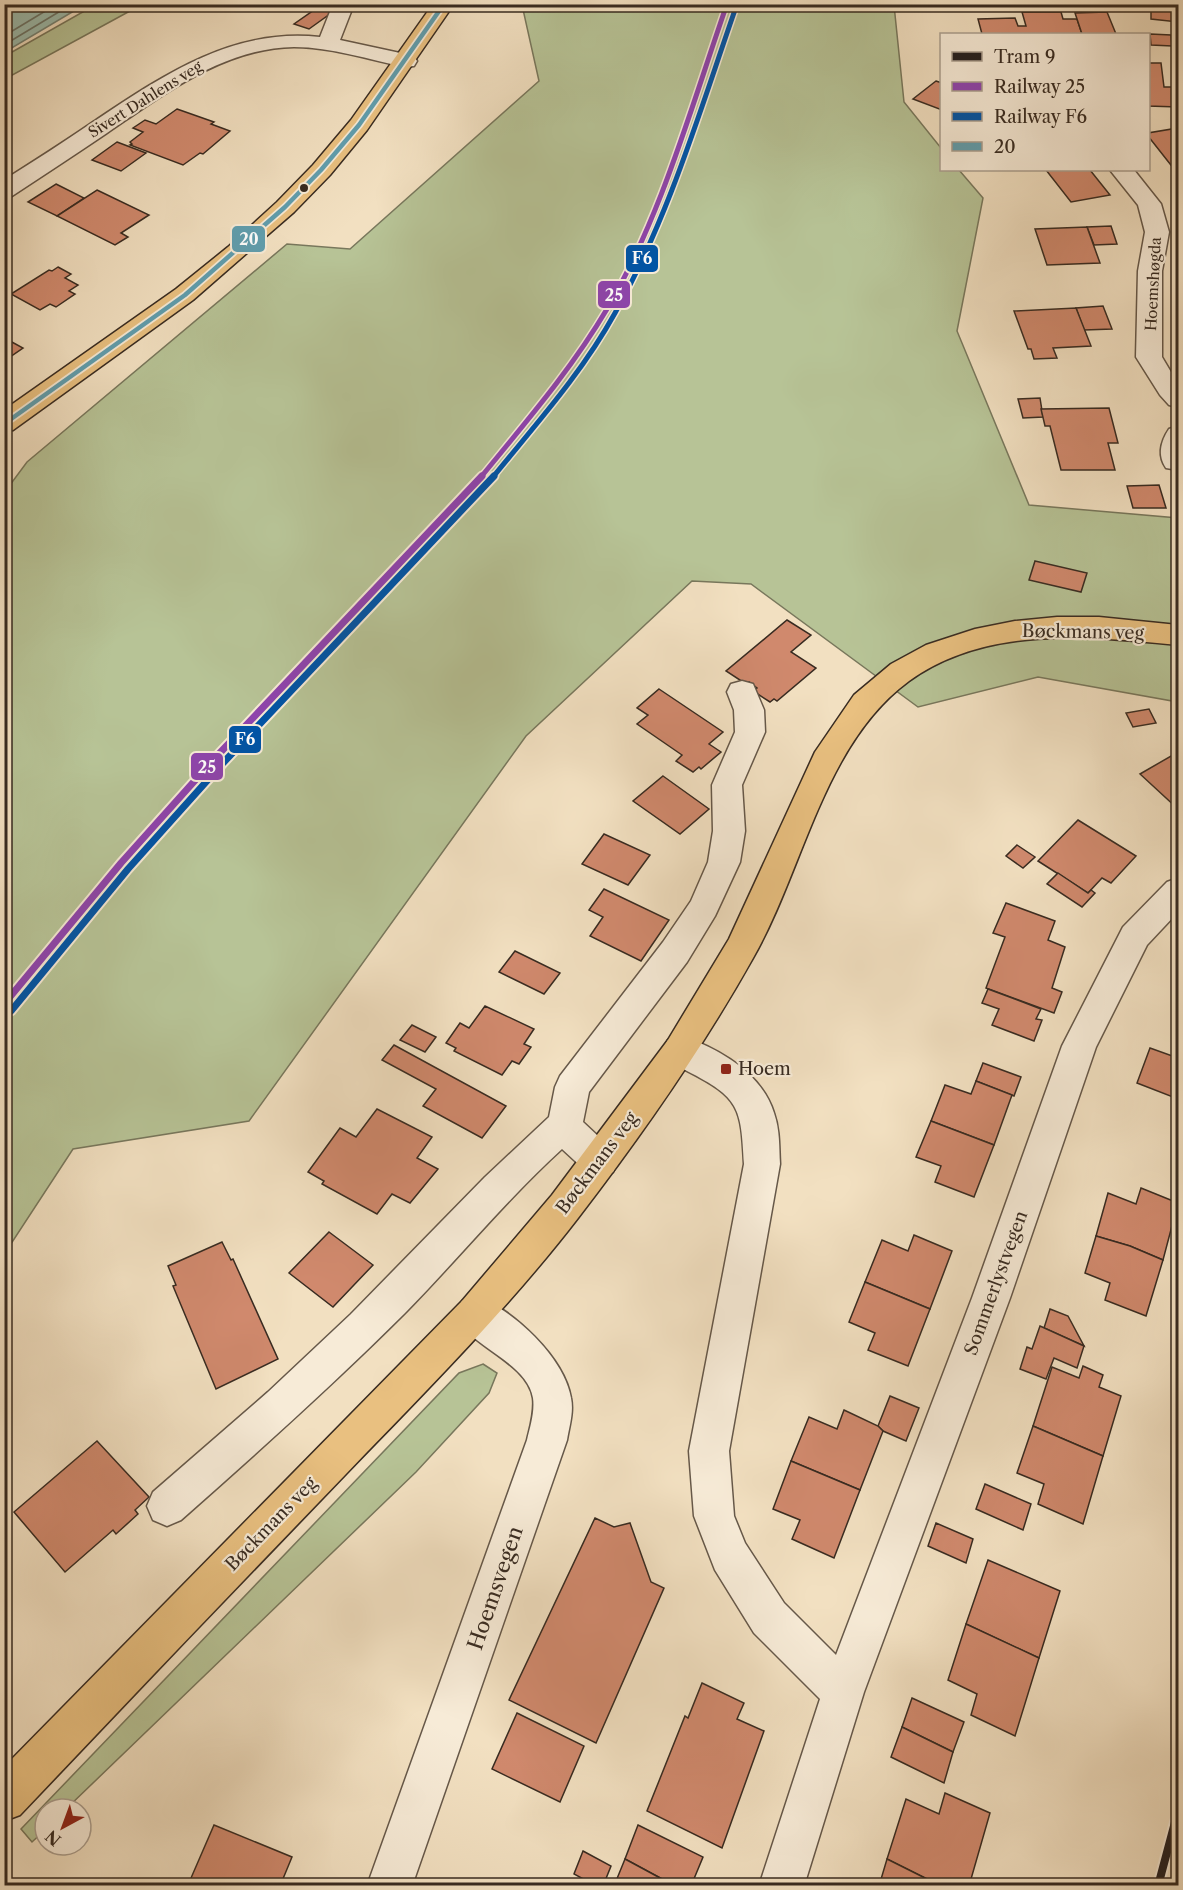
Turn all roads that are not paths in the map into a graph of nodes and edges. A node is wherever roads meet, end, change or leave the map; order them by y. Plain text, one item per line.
1 (344, 4) edge
2 (444, 4) edge
3 (327, 45) junction
4 (406, 61) junction
5 (1123, 171) edge
6 (4, 191) edge
7 (1168, 230) edge
8 (1179, 399) edge
9 (4, 424) edge
10 (1179, 435) edge
11 (1175, 462) dead end
12 (1179, 635) edge
13 (742, 692) dead end
14 (1179, 891) edge
15 (680, 1050) junction
16 (565, 1125) junction
17 (600, 1161) junction
18 (475, 1313) junction
19 (167, 1506) dead end
20 (843, 1692) junction
21 (4, 1799) edge
22 (389, 1886) edge
23 (781, 1886) edge

1 - 3 street
2 - 4 main road
3 - 4 street, Sivert Dahlens veg
3 - 6 street, Sivert Dahlens veg
4 - 9 main road
5 - 7 street, Hoemshøgda
7 - 8 street, Hoemshøgda
10 - 11 street
12 - 15 main road, Bøckmans veg
13 - 16 street
14 - 20 street, Sommerlystvegen
15 - 17 main road, Bøckmans veg
15 - 20 street
16 - 17 street
16 - 19 street
17 - 18 main road, Bøckmans veg
18 - 21 main road, Bøckmans veg
18 - 22 street, Hoemsvegen
20 - 23 street, Sommerlystvegen

